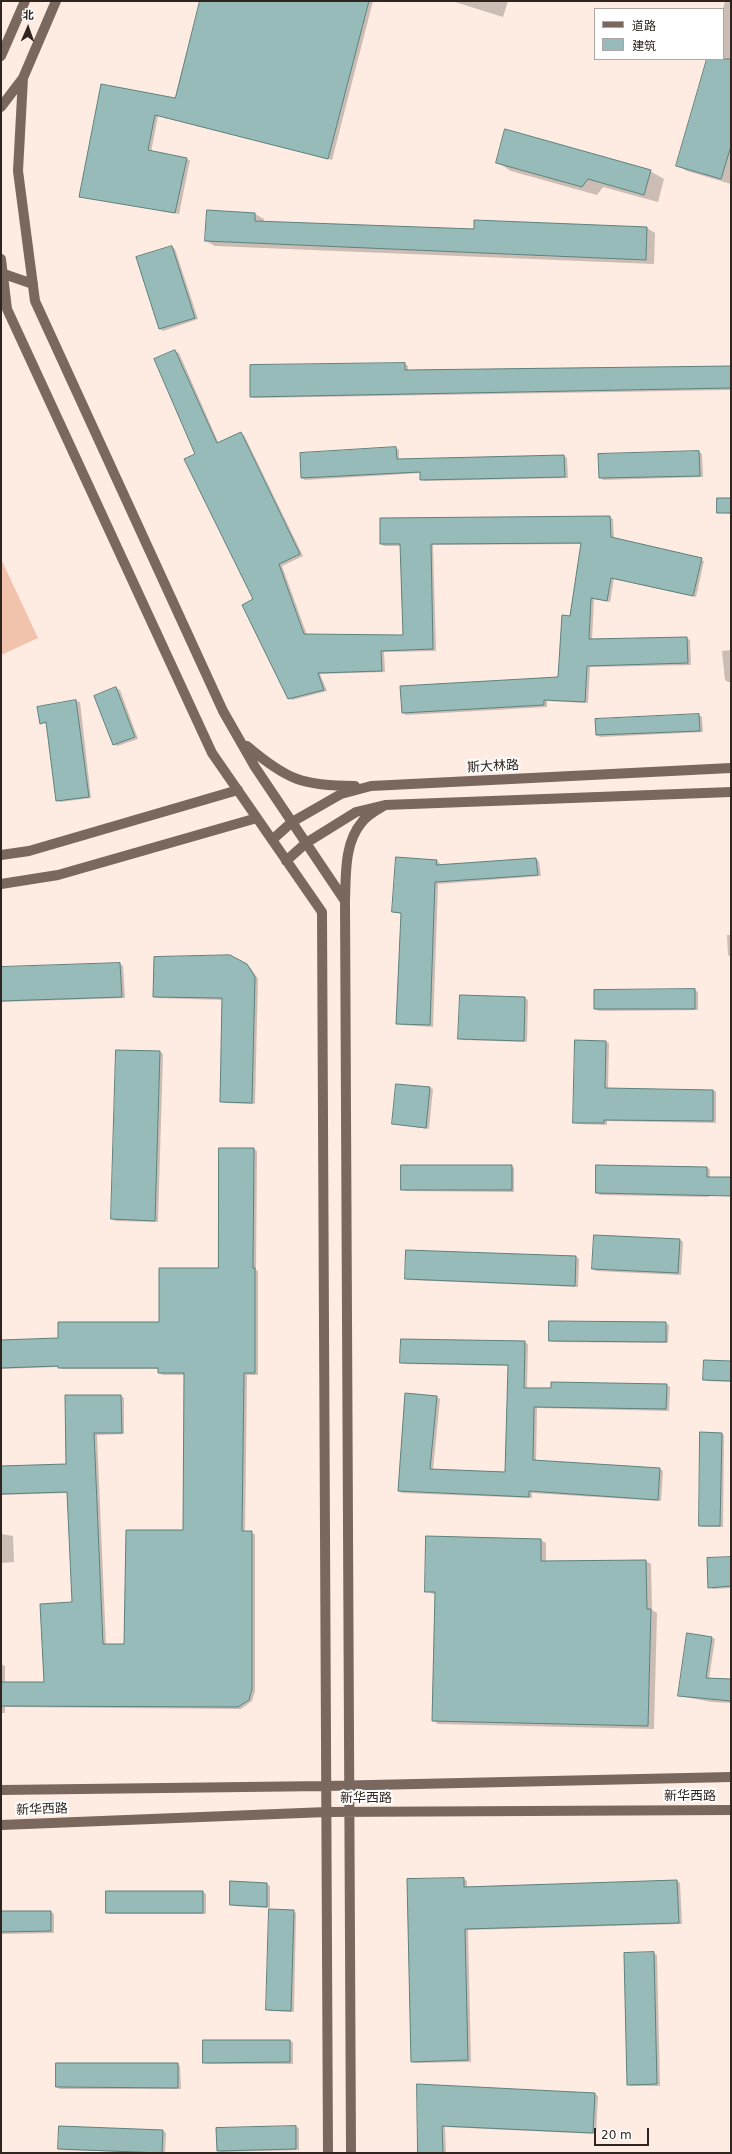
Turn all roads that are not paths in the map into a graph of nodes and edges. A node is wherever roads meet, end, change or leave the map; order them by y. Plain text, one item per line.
1 (25, 1) edge
2 (56, 1) edge
3 (1, 56) edge
4 (23, 78) junction
5 (1, 107) edge
6 (1, 259) edge
7 (2, 274) edge
8 (33, 284) junction
9 (4, 307) edge
10 (239, 740) junction
11 (731, 768) edge
12 (371, 786) junction
13 (238, 790) junction
14 (731, 792) edge
15 (384, 805) junction
16 (256, 818) junction
17 (292, 822) junction
18 (272, 840) junction
19 (306, 843) junction
20 (1, 855) edge
21 (286, 861) junction
22 (1, 884) edge
23 (345, 901) junction
24 (731, 1777) edge
25 (349, 1785) junction
26 (326, 1786) junction
27 (1, 1790) edge
28 (731, 1810) edge
29 (326, 1812) junction
30 (350, 1813) junction
31 (1, 1825) edge
32 (328, 2153) edge
33 (351, 2153) edge

1 - 3 main road
2 - 4 main road
4 - 5 main road
4 - 8 main road
6 - 7 main road
7 - 8 main road
7 - 9 main road
8 - 10 main road
9 - 13 main road
10 - 12 main road
10 - 17 main road
11 - 12 main road, 斯大林路
12 - 17 main road, 斯大林路
13 - 16 main road
13 - 20 main road
14 - 15 main road
15 - 19 main road
15 - 23 main road
16 - 18 main road
16 - 22 main road
17 - 18 main road, 斯大林路
17 - 19 main road
18 - 21 main road
19 - 21 main road
19 - 23 main road
21 - 26 main road
23 - 25 main road
24 - 25 main road, 新华西路
25 - 26 main road, 新华西路
25 - 30 main road
26 - 27 main road, 新华西路
26 - 29 main road
28 - 30 main road, 新华西路
29 - 30 main road, 新华西路
29 - 31 main road, 新华西路
29 - 32 main road
30 - 33 main road

